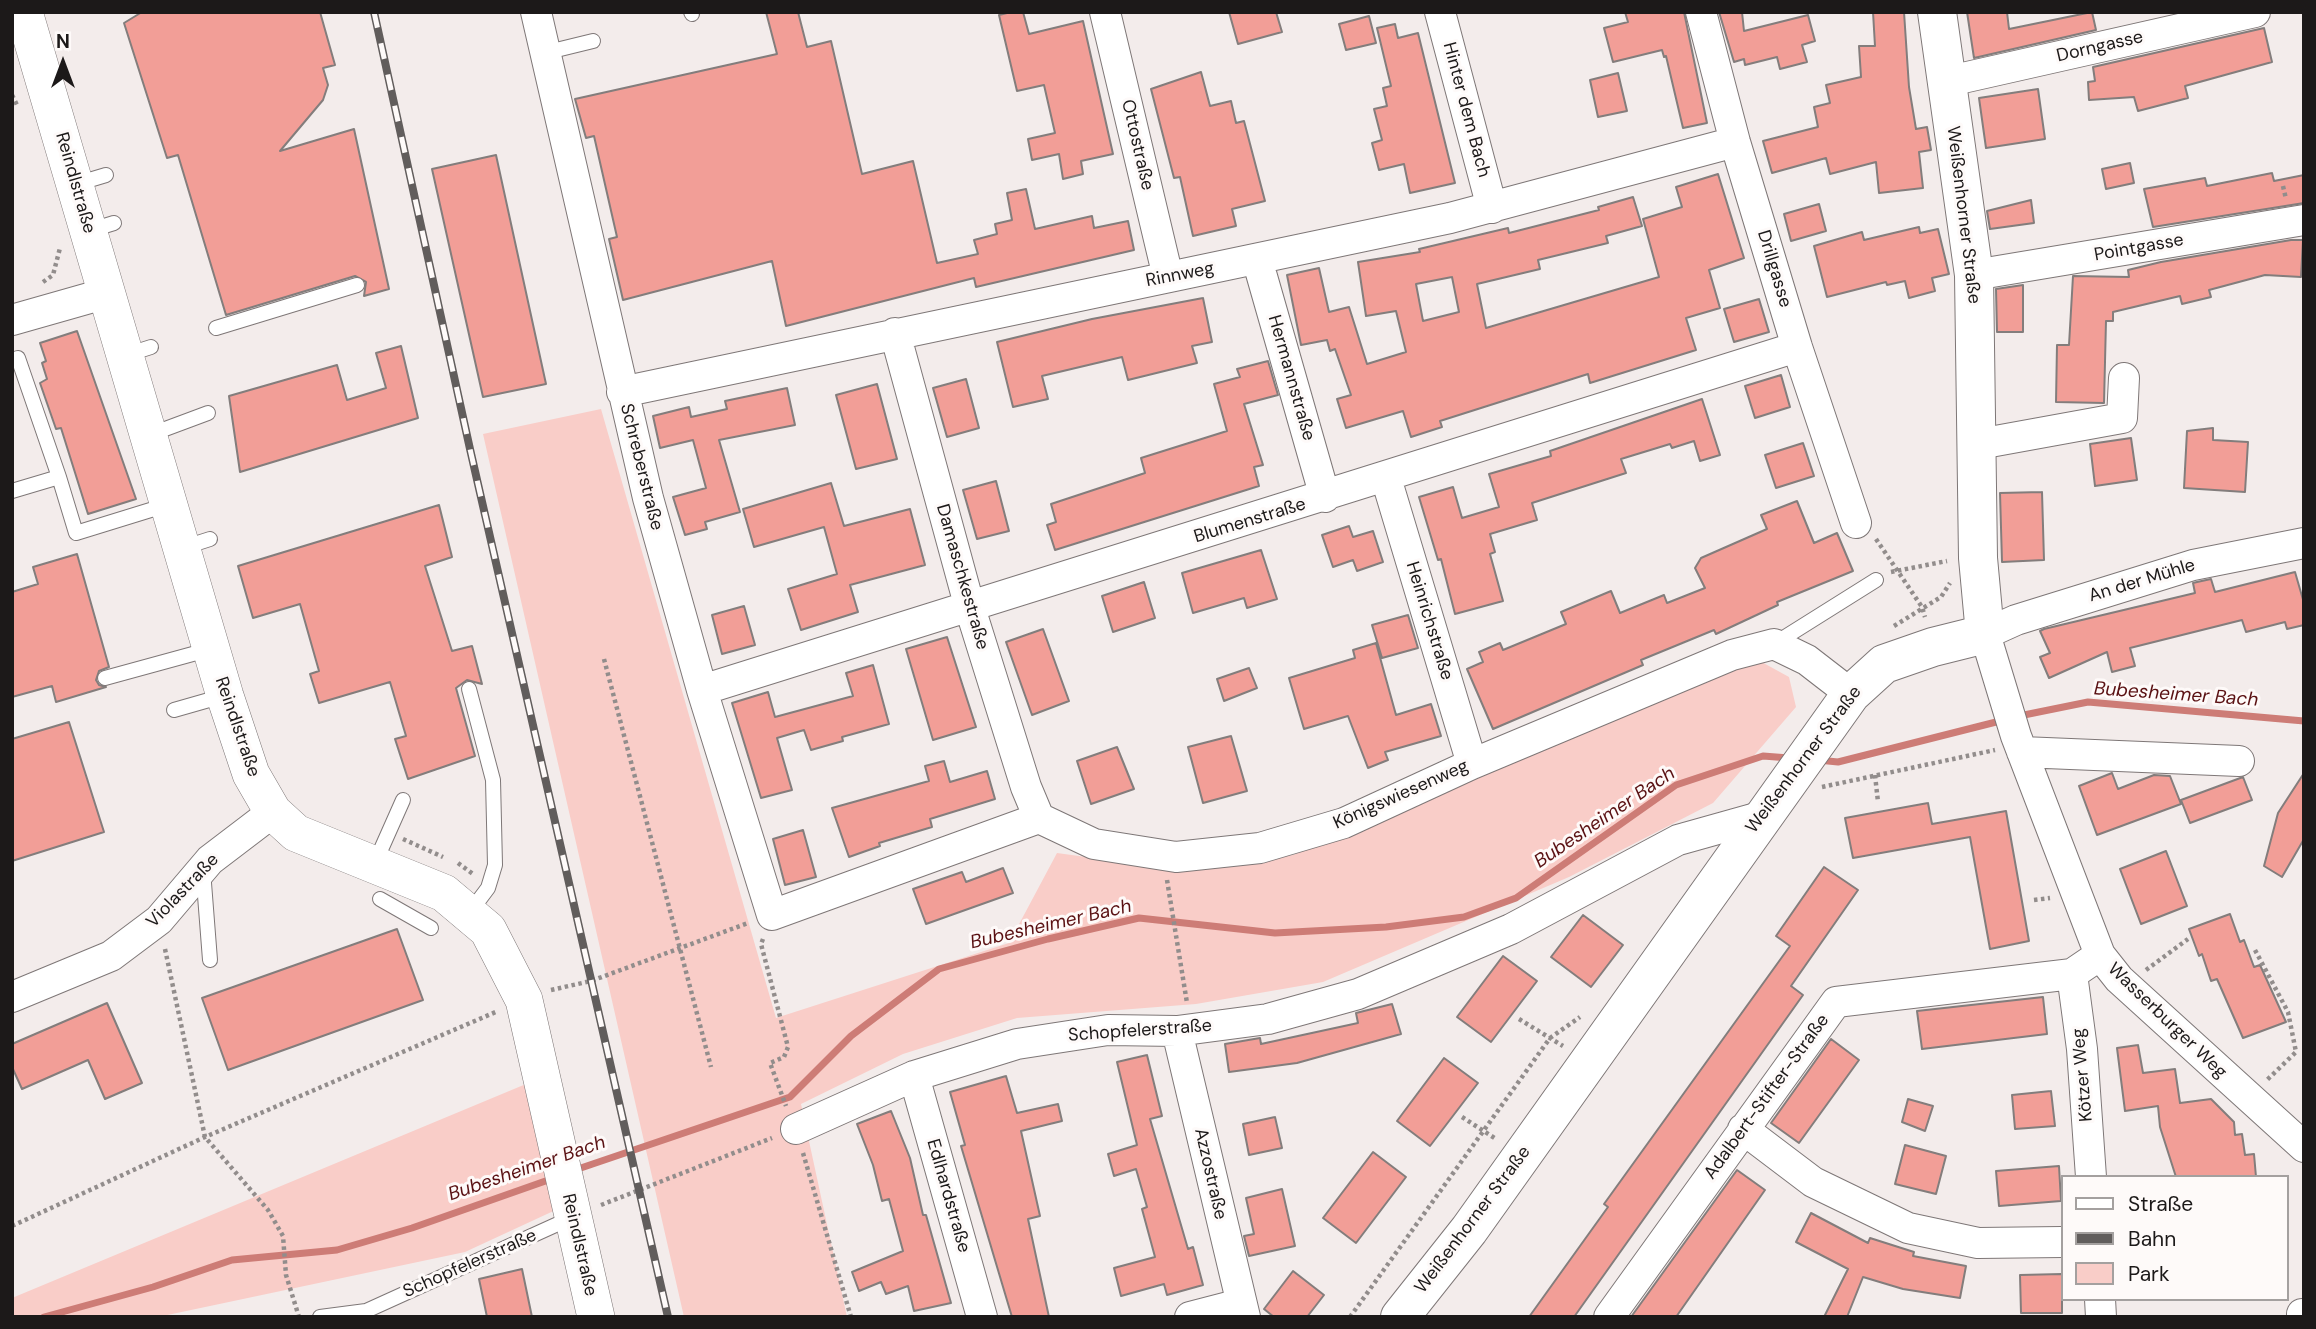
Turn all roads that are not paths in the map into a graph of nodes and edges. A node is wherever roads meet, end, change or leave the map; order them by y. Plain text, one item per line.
1 (24, 12) edge
2 (536, 12) edge
3 (1105, 12) edge
4 (1440, 12) edge
5 (1701, 12) edge
6 (1937, 12) edge
7 (2255, 12) edge
8 (593, 41) dead end
9 (548, 52) junction
10 (1945, 82) junction
11 (1735, 142) junction
12 (1492, 208) junction
13 (2304, 220) edge
14 (1257, 259) junction
15 (1974, 275) junction
16 (1168, 277) junction
17 (357, 285) dead end
18 (107, 293) junction
19 (12, 320) edge
20 (216, 328) dead end
21 (895, 333) junction
22 (1797, 347) junction
23 (12, 359) edge
24 (2124, 378) dead end
25 (622, 392) junction
26 (208, 413) dead end
27 (149, 435) junction
28 (1979, 444) junction
29 (59, 477) junction
30 (1386, 478) junction
31 (12, 491) edge
32 (1325, 497) junction
33 (171, 504) junction
34 (1856, 523) road end
35 (2304, 543) edge
36 (1876, 580) dead end
37 (970, 608) junction
38 (1985, 634) junction
39 (1774, 644) junction
40 (212, 649) junction
41 (105, 678) dead end
42 (469, 690) dead end
43 (702, 690) junction
44 (1851, 694) junction
45 (225, 696) junction
46 (174, 710) dead end
47 (2019, 744) junction
48 (2239, 761) dead end
49 (1472, 764) junction
50 (402, 800) dead end
51 (273, 812) junction
52 (1760, 817) junction
53 (1039, 818) junction
54 (203, 868) junction
55 (382, 879) junction
56 (365, 905) dead end
57 (470, 912) junction
58 (431, 928) dead end
59 (2100, 955) junction
60 (211, 960) dead end
61 (2072, 974) junction
62 (12, 997) edge
63 (1184, 1030) junction
64 (914, 1076) junction
65 (792, 1122) road end
66 (1743, 1129) junction
67 (2304, 1147) edge
68 (2091, 1175) edge
69 (571, 1207) junction
70 (2060, 1242) edge
71 (1243, 1310) edge
72 (320, 1317) edge
73 (596, 1317) edge
74 (982, 1317) edge
75 (1190, 1317) edge
76 (1400, 1317) edge
77 (1609, 1317) edge

1 - 18 street, Reindlstraße
2 - 9 street, Schreberstraße
3 - 16 street, Ottostraße
4 - 12 street, Hinter dem Bach
5 - 11 street, Drillgasse
6 - 10 main road, Weißenhorner Straße
7 - 10 street, Dorngasse
8 - 9 lane
9 - 25 street, Schreberstraße
10 - 15 main road, Weißenhorner Straße
11 - 12 street, Rinnweg
11 - 22 street, Drillgasse
12 - 14 street, Rinnweg
13 - 15 street, Pointgasse
14 - 16 street, Rinnweg
14 - 32 street, Hermannstraße
15 - 28 main road, Weißenhorner Straße
16 - 21 street, Rinnweg
17 - 20 lane
18 - 19 street
18 - 27 street, Reindlstraße
21 - 25 street, Rinnweg
21 - 37 street, Damaschkestraße
22 - 30 street, Blumenstraße
22 - 34 street, Drillgasse
23 - 29 lane
24 - 28 street
25 - 43 street, Schreberstraße
26 - 27 lane
27 - 33 street, Reindlstraße
28 - 38 main road, Weißenhorner Straße
29 - 31 lane
29 - 33 lane
30 - 32 street, Blumenstraße
30 - 49 street, Heinrichstraße
32 - 37 street, Blumenstraße
33 - 40 street, Reindlstraße
35 - 38 street, An der Mühle
36 - 39 lane
37 - 43 street, Blumenstraße
37 - 53 street, Damaschkestraße
38 - 44 main road, Weißenhorner Straße
38 - 47 street, Wasserburger Weg
39 - 44 street
39 - 49 street, Königswiesenweg
40 - 41 lane
40 - 45 street, Reindlstraße
42 - 57 lane
43 - 53 street, Schreberstraße
44 - 52 main road, Weißenhorner Straße
45 - 46 lane
45 - 51 street, Reindlstraße
47 - 48 street
47 - 59 street, Wasserburger Weg
49 - 53 street, Königswiesenweg
50 - 55 lane
51 - 54 street, Violastraße
51 - 55 street, Reindlstraße
52 - 63 street, Schopfelerstraße
52 - 76 main road, Weißenhorner Straße
54 - 60 lane
54 - 62 street, Violastraße
55 - 56 lane
55 - 57 street, Reindlstraße
55 - 58 lane
57 - 69 street, Reindlstraße
59 - 61 street
59 - 67 street, Wasserburger Weg
61 - 66 street, Adalbert-Stifter-Straße
61 - 68 street, Kötzer Weg
63 - 64 street, Schopfelerstraße
63 - 71 street, Azzostraße
64 - 65 street, Schopfelerstraße
64 - 74 street, Edlhardstraße
66 - 70 street
66 - 77 street, Adalbert-Stifter-Straße
69 - 72 lane, Schopfelerstraße
69 - 73 street, Reindlstraße
71 - 75 street

